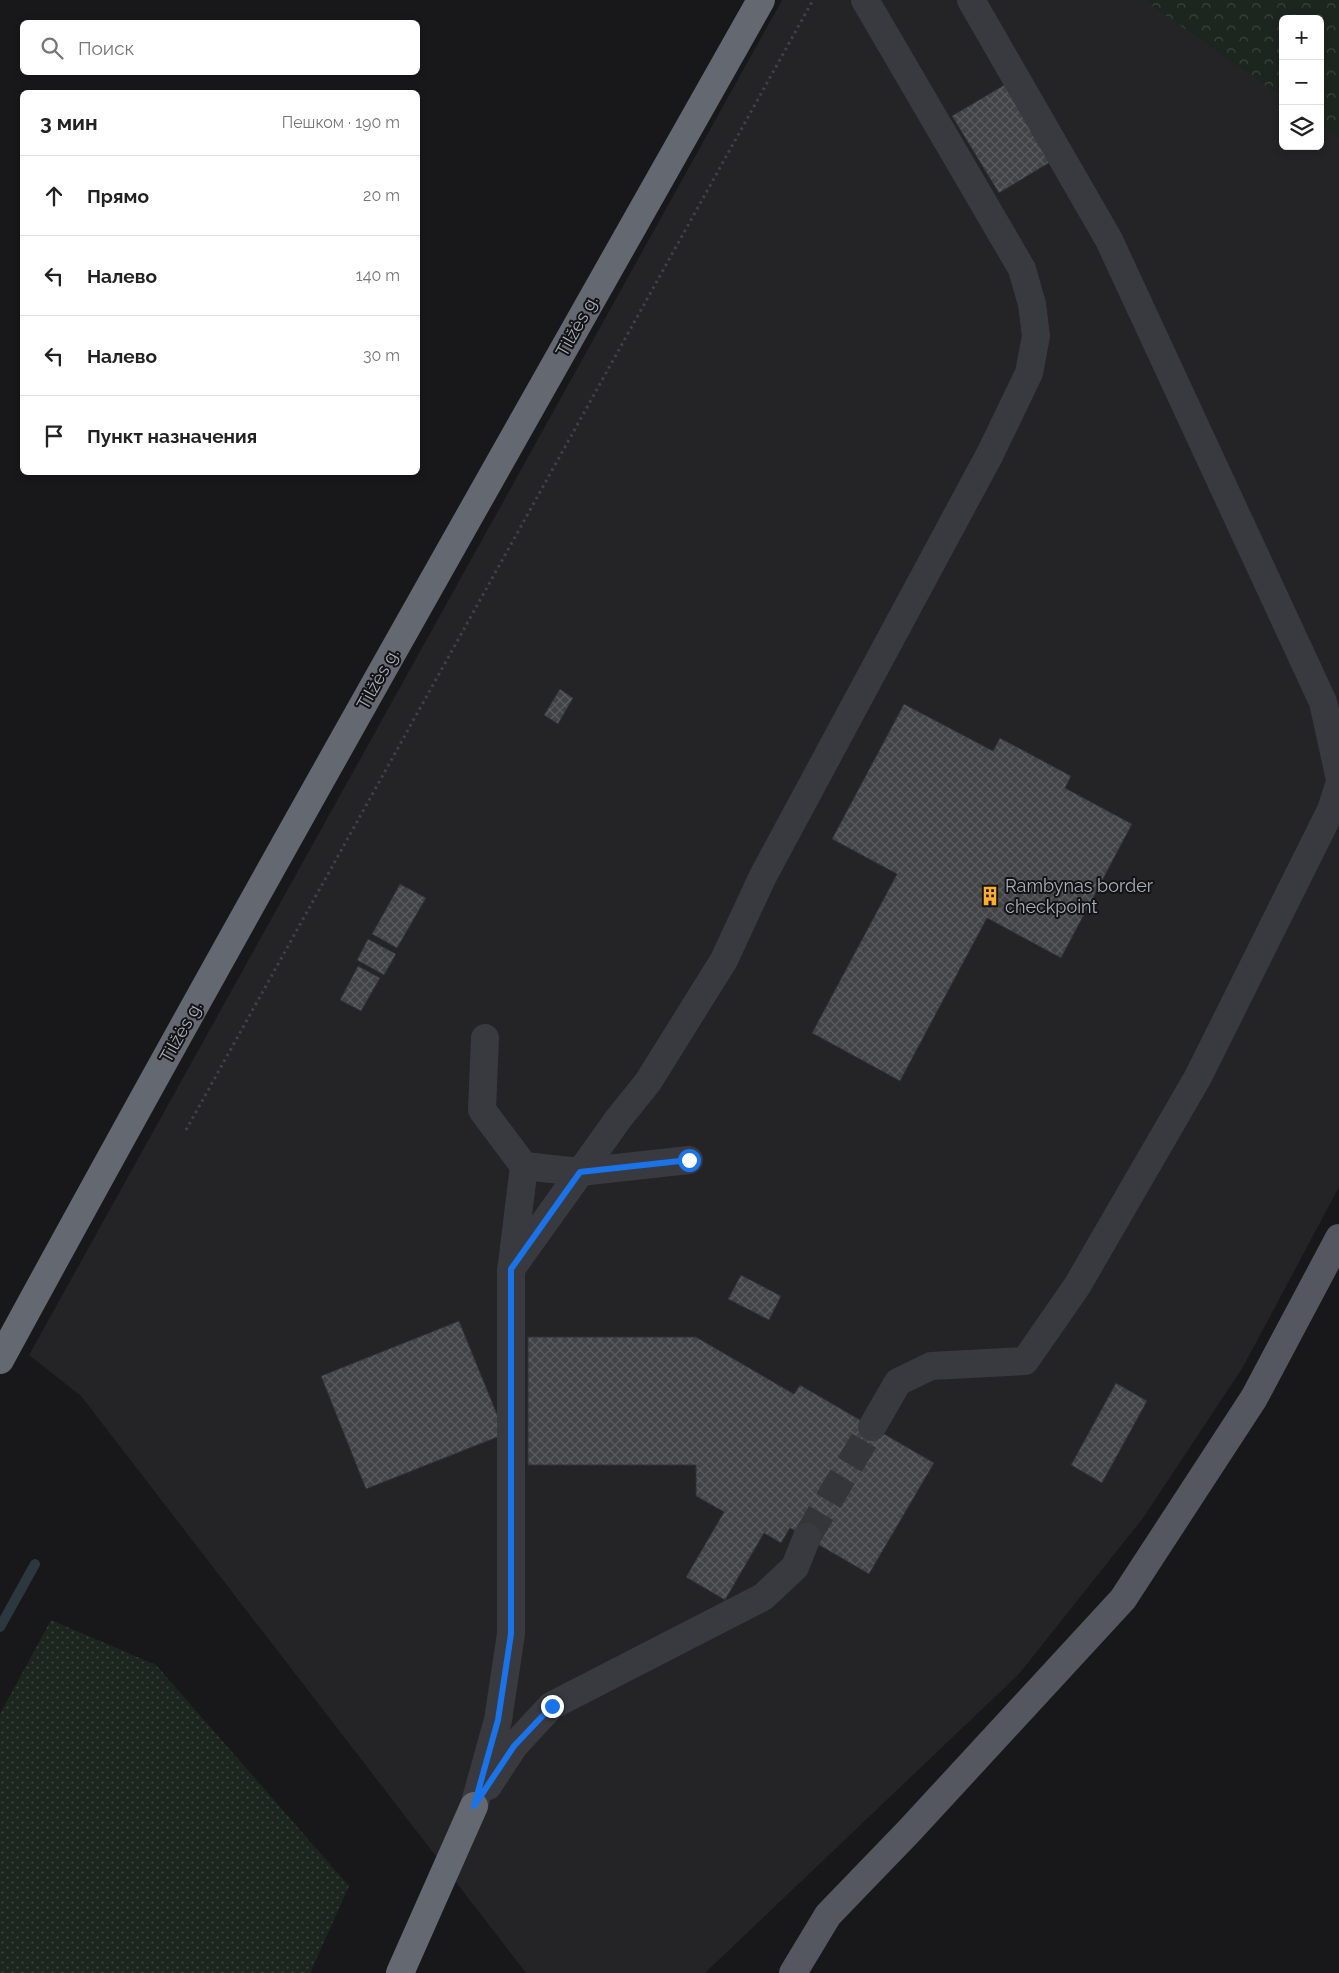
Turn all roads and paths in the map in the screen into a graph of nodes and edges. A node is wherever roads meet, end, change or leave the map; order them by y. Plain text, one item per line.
1 (761, 0) edge
2 (813, 0) edge
3 (865, 0) edge
4 (971, 0) edge
5 (1339, 775) edge
6 (1339, 785) edge
7 (485, 1038) dead end
8 (186, 1130) dead end
9 (689, 1160) dead end
10 (524, 1166) junction
11 (580, 1172) junction
12 (1339, 1238) edge
13 (511, 1269) junction
14 (0, 1360) edge
15 (872, 1427) tunnel mouth
16 (807, 1537) tunnel mouth
17 (474, 1806) junction
18 (400, 1973) edge
19 (793, 1973) edge

1 - 14 highway, Tilžės g.
2 - 8 path
3 - 11 street
4 - 5 street
6 - 15 street
7 - 10 street
9 - 11 street
10 - 11 street
10 - 13 street
11 - 13 street
12 - 19 main road
13 - 17 street
16 - 17 street
17 - 18 highway

